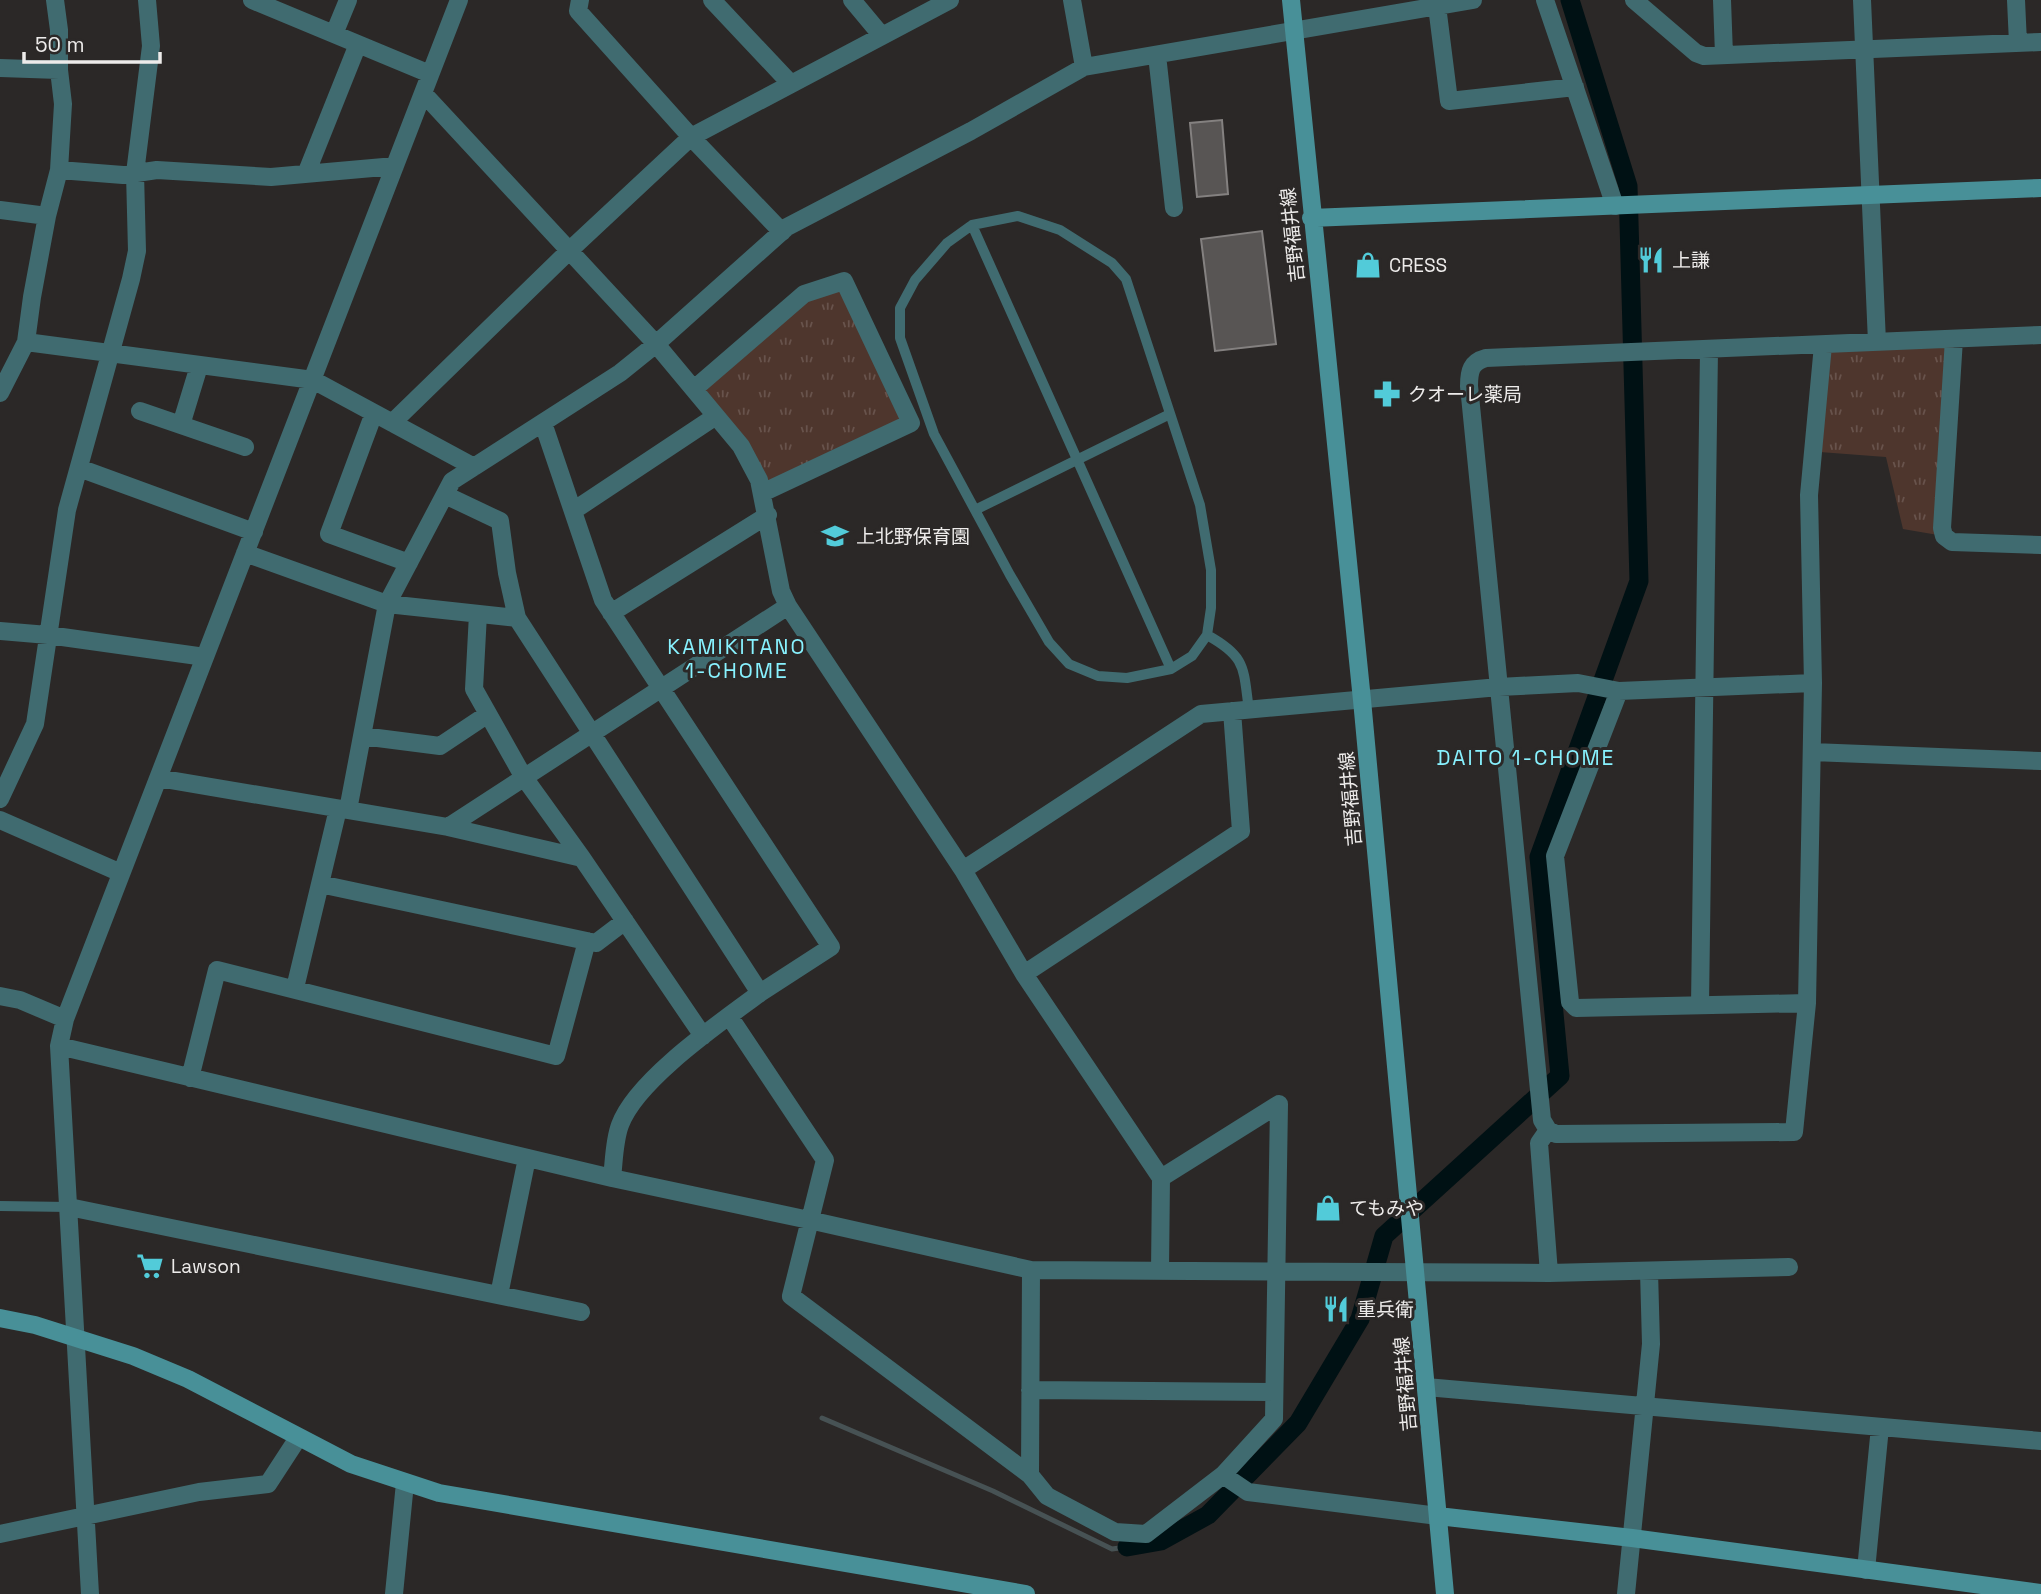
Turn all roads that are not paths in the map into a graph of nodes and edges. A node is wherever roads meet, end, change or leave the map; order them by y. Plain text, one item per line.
1 (55, 0) edge
2 (147, 0) edge
3 (252, 0) edge
4 (348, 0) edge
5 (459, 0) edge
6 (712, 0) edge
7 (852, 0) edge
8 (950, 0) edge
9 (1072, 0) edge
10 (1291, 0) edge
11 (1473, 0) edge
12 (1545, 0) edge
13 (1634, 0) edge
14 (1722, 0) edge
15 (1862, 0) edge
16 (2016, 0) edge
17 (575, 4) edge
18 (1437, 6) junction
19 (1294, 31) junction
20 (334, 34) junction
21 (882, 36) junction
22 (2041, 42) edge
23 (2018, 43) junction
24 (358, 44) junction
25 (1864, 49) junction
26 (1157, 55) junction
27 (1724, 55) junction
28 (1084, 67) junction
29 (0, 68) edge
30 (59, 70) junction
31 (430, 74) junction
32 (791, 84) junction
33 (1575, 87) junction
34 (423, 93) junction
35 (691, 137) junction
36 (395, 166) junction
37 (59, 170) junction
38 (135, 173) junction
39 (306, 174) junction
40 (2041, 188) edge
41 (1872, 196) junction
42 (1617, 206) junction
43 (1174, 208) dead end
44 (0, 210) edge
45 (47, 216) junction
46 (1311, 218) junction
47 (972, 225) junction
48 (782, 232) junction
49 (570, 250) junction
50 (2041, 335) edge
51 (1954, 339) junction
52 (26, 342) junction
53 (1877, 342) junction
54 (656, 344) junction
55 (1823, 345) junction
56 (1709, 350) junction
57 (110, 354) junction
58 (199, 366) junction
59 (6, 370) edge
60 (313, 380) junction
61 (694, 389) junction
62 (0, 393) edge
63 (140, 411) dead end
64 (374, 413) junction
65 (1170, 414) junction
66 (716, 416) junction
67 (392, 423) junction
68 (543, 423) junction
69 (181, 425) junction
70 (245, 447) dead end
71 (1077, 460) junction
72 (474, 467) junction
73 (79, 468) junction
74 (762, 493) junction
75 (445, 495) junction
76 (975, 510) junction
77 (573, 511) junction
78 (768, 515) junction
79 (254, 532) junction
80 (2041, 545) edge
81 (246, 553) junction
82 (409, 564) junction
83 (387, 604) junction
84 (788, 606) junction
85 (611, 613) junction
86 (478, 614) junction
87 (517, 618) junction
88 (0, 631) edge
89 (48, 635) junction
90 (1207, 635) junction
91 (205, 657) junction
92 (1171, 669) junction
93 (1813, 683) junction
94 (1499, 687) junction
95 (1704, 687) junction
96 (661, 688) junction
97 (1619, 691) junction
98 (1362, 700) junction
99 (1241, 711) junction
100 (488, 714) junction
101 (592, 732) junction
102 (362, 736) junction
103 (1812, 752) junction
104 (2041, 761) edge
105 (523, 776) junction
106 (158, 778) junction
107 (0, 799) edge
108 (343, 810) junction
109 (0, 820) edge
110 (448, 827) junction
111 (582, 858) junction
112 (963, 870) junction
113 (121, 873) junction
114 (320, 884) junction
115 (625, 921) junction
116 (587, 941) junction
117 (1024, 974) junction
118 (295, 988) junction
119 (760, 993) junction
120 (0, 996) edge
121 (1807, 1003) junction
122 (1700, 1005) junction
123 (729, 1016) junction
124 (65, 1019) junction
125 (703, 1036) junction
126 (59, 1046) junction
127 (190, 1078) junction
128 (1548, 1130) junction
129 (527, 1158) junction
130 (612, 1178) junction
131 (1161, 1178) junction
132 (0, 1206) edge
133 (69, 1207) junction
134 (809, 1220) junction
135 (1788, 1267) dead end
136 (1031, 1270) junction
137 (1160, 1271) junction
138 (1649, 1271) junction
139 (1276, 1272) junction
140 (1415, 1272) junction
141 (1549, 1273) junction
142 (499, 1295) junction
143 (581, 1312) dead end
144 (0, 1318) edge
145 (77, 1337) junction
146 (1426, 1387) junction
147 (1030, 1390) junction
148 (1274, 1392) junction
149 (1645, 1407) junction
150 (1880, 1427) junction
151 (298, 1438) junction
152 (2041, 1441) edge
153 (1030, 1475) junction
154 (1223, 1475) junction
155 (405, 1483) junction
156 (85, 1516) junction
157 (1438, 1516) junction
158 (0, 1534) edge
159 (1632, 1538) junction
160 (1866, 1570) junction
161 (1960, 1588) edge
162 (979, 1591) edge
163 (2041, 1593) edge
164 (90, 1594) edge
165 (394, 1594) edge
166 (1026, 1594) edge
167 (1446, 1594) edge
168 (1626, 1594) edge

1 - 30 street
2 - 38 street
3 - 20 street
4 - 20 street
5 - 31 street
6 - 32 street
7 - 21 street
8 - 21 street
9 - 28 street
10 - 19 street, 吉野福井線
11 - 18 street
12 - 33 street
13 - 27 street
14 - 27 street
15 - 25 street
16 - 23 street
17 - 35 street
18 - 19 street
18 - 33 street
19 - 26 street
19 - 46 street, 吉野福井線
20 - 24 street
21 - 32 street
22 - 23 street
23 - 25 street
24 - 31 street
24 - 39 street
25 - 27 street
25 - 41 street
26 - 28 street
26 - 43 street
28 - 48 street
29 - 30 street
30 - 37 street
31 - 34 street
32 - 35 street
33 - 42 street
34 - 36 street
34 - 49 street
35 - 48 street
35 - 49 street
36 - 39 street
36 - 60 street
37 - 38 street
37 - 45 street
38 - 39 street
38 - 57 street
40 - 41 street
41 - 42 street
41 - 53 street
42 - 46 street
44 - 45 street
45 - 52 street
46 - 98 street, 吉野福井線
47 - 65 lane
47 - 71 lane
47 - 76 lane
48 - 54 street
49 - 54 street
49 - 67 street
50 - 51 street
51 - 53 street
51 - 80 street
52 - 57 street
52 - 59 street
53 - 55 street
54 - 61 street
54 - 68 street
55 - 56 street
55 - 93 street
56 - 94 street
56 - 95 street
57 - 58 street
57 - 73 street
58 - 60 street
58 - 69 street
59 - 62 street
60 - 64 street
60 - 79 street
61 - 66 street
61 - 74 street
63 - 69 street
64 - 67 street
64 - 82 street
65 - 71 lane
65 - 90 lane
66 - 74 street
66 - 77 street
67 - 72 street
68 - 72 street
68 - 77 street
69 - 70 street
71 - 76 lane
71 - 92 lane
72 - 75 street
73 - 79 street
73 - 89 street
74 - 78 street
75 - 82 street
75 - 87 street
76 - 92 lane
77 - 85 street
78 - 84 street
78 - 85 street
79 - 81 street
81 - 83 street
81 - 91 street
82 - 83 street
83 - 86 street
83 - 102 street
84 - 96 street
84 - 112 street
85 - 96 street
86 - 87 street
86 - 100 street
87 - 101 street
88 - 89 street
89 - 91 street
89 - 107 street
90 - 92 lane
90 - 99 lane
91 - 106 street
93 - 95 street
93 - 103 street
94 - 97 street
94 - 98 street
94 - 128 street
95 - 97 street
95 - 122 street
96 - 101 street
96 - 119 street
97 - 122 street
98 - 99 street
98 - 140 street, 吉野福井線
99 - 112 street
99 - 117 street
100 - 102 street
100 - 105 street
101 - 105 street
101 - 119 street
102 - 108 street
103 - 104 street
103 - 121 street
105 - 110 street
105 - 111 street
106 - 108 street
106 - 113 street
108 - 110 street
108 - 114 street
109 - 113 street
110 - 111 street
111 - 115 street
112 - 117 street
113 - 124 street
114 - 116 street
114 - 118 street
115 - 116 street
115 - 125 street
116 - 118 street
117 - 131 street
118 - 127 street
119 - 123 street
120 - 124 street
121 - 122 street
121 - 128 street
123 - 125 street
123 - 134 street
124 - 126 street
125 - 130 street
126 - 127 street
126 - 133 street
127 - 129 street
128 - 141 street
129 - 130 street
129 - 142 street
130 - 134 street
131 - 137 street
131 - 139 street
132 - 133 lane
133 - 142 street
133 - 145 street
134 - 136 street
134 - 153 street
135 - 138 street
136 - 137 street
136 - 147 street
137 - 139 street
138 - 141 street
138 - 149 street
139 - 140 street
139 - 148 street
140 - 141 street
140 - 146 street, 吉野福井線
142 - 143 street
144 - 145 street
145 - 151 street
145 - 156 street
146 - 149 street
146 - 157 street, 吉野福井線
147 - 148 street
147 - 153 street
148 - 154 street
149 - 150 street
149 - 159 street
150 - 152 street
150 - 160 street
151 - 155 street
151 - 156 street
153 - 154 street
154 - 157 street
155 - 162 street
155 - 165 street
156 - 158 street
156 - 164 street
157 - 159 street
157 - 167 street, 吉野福井線
159 - 160 street
159 - 168 street
160 - 161 street
161 - 163 street
162 - 166 street

